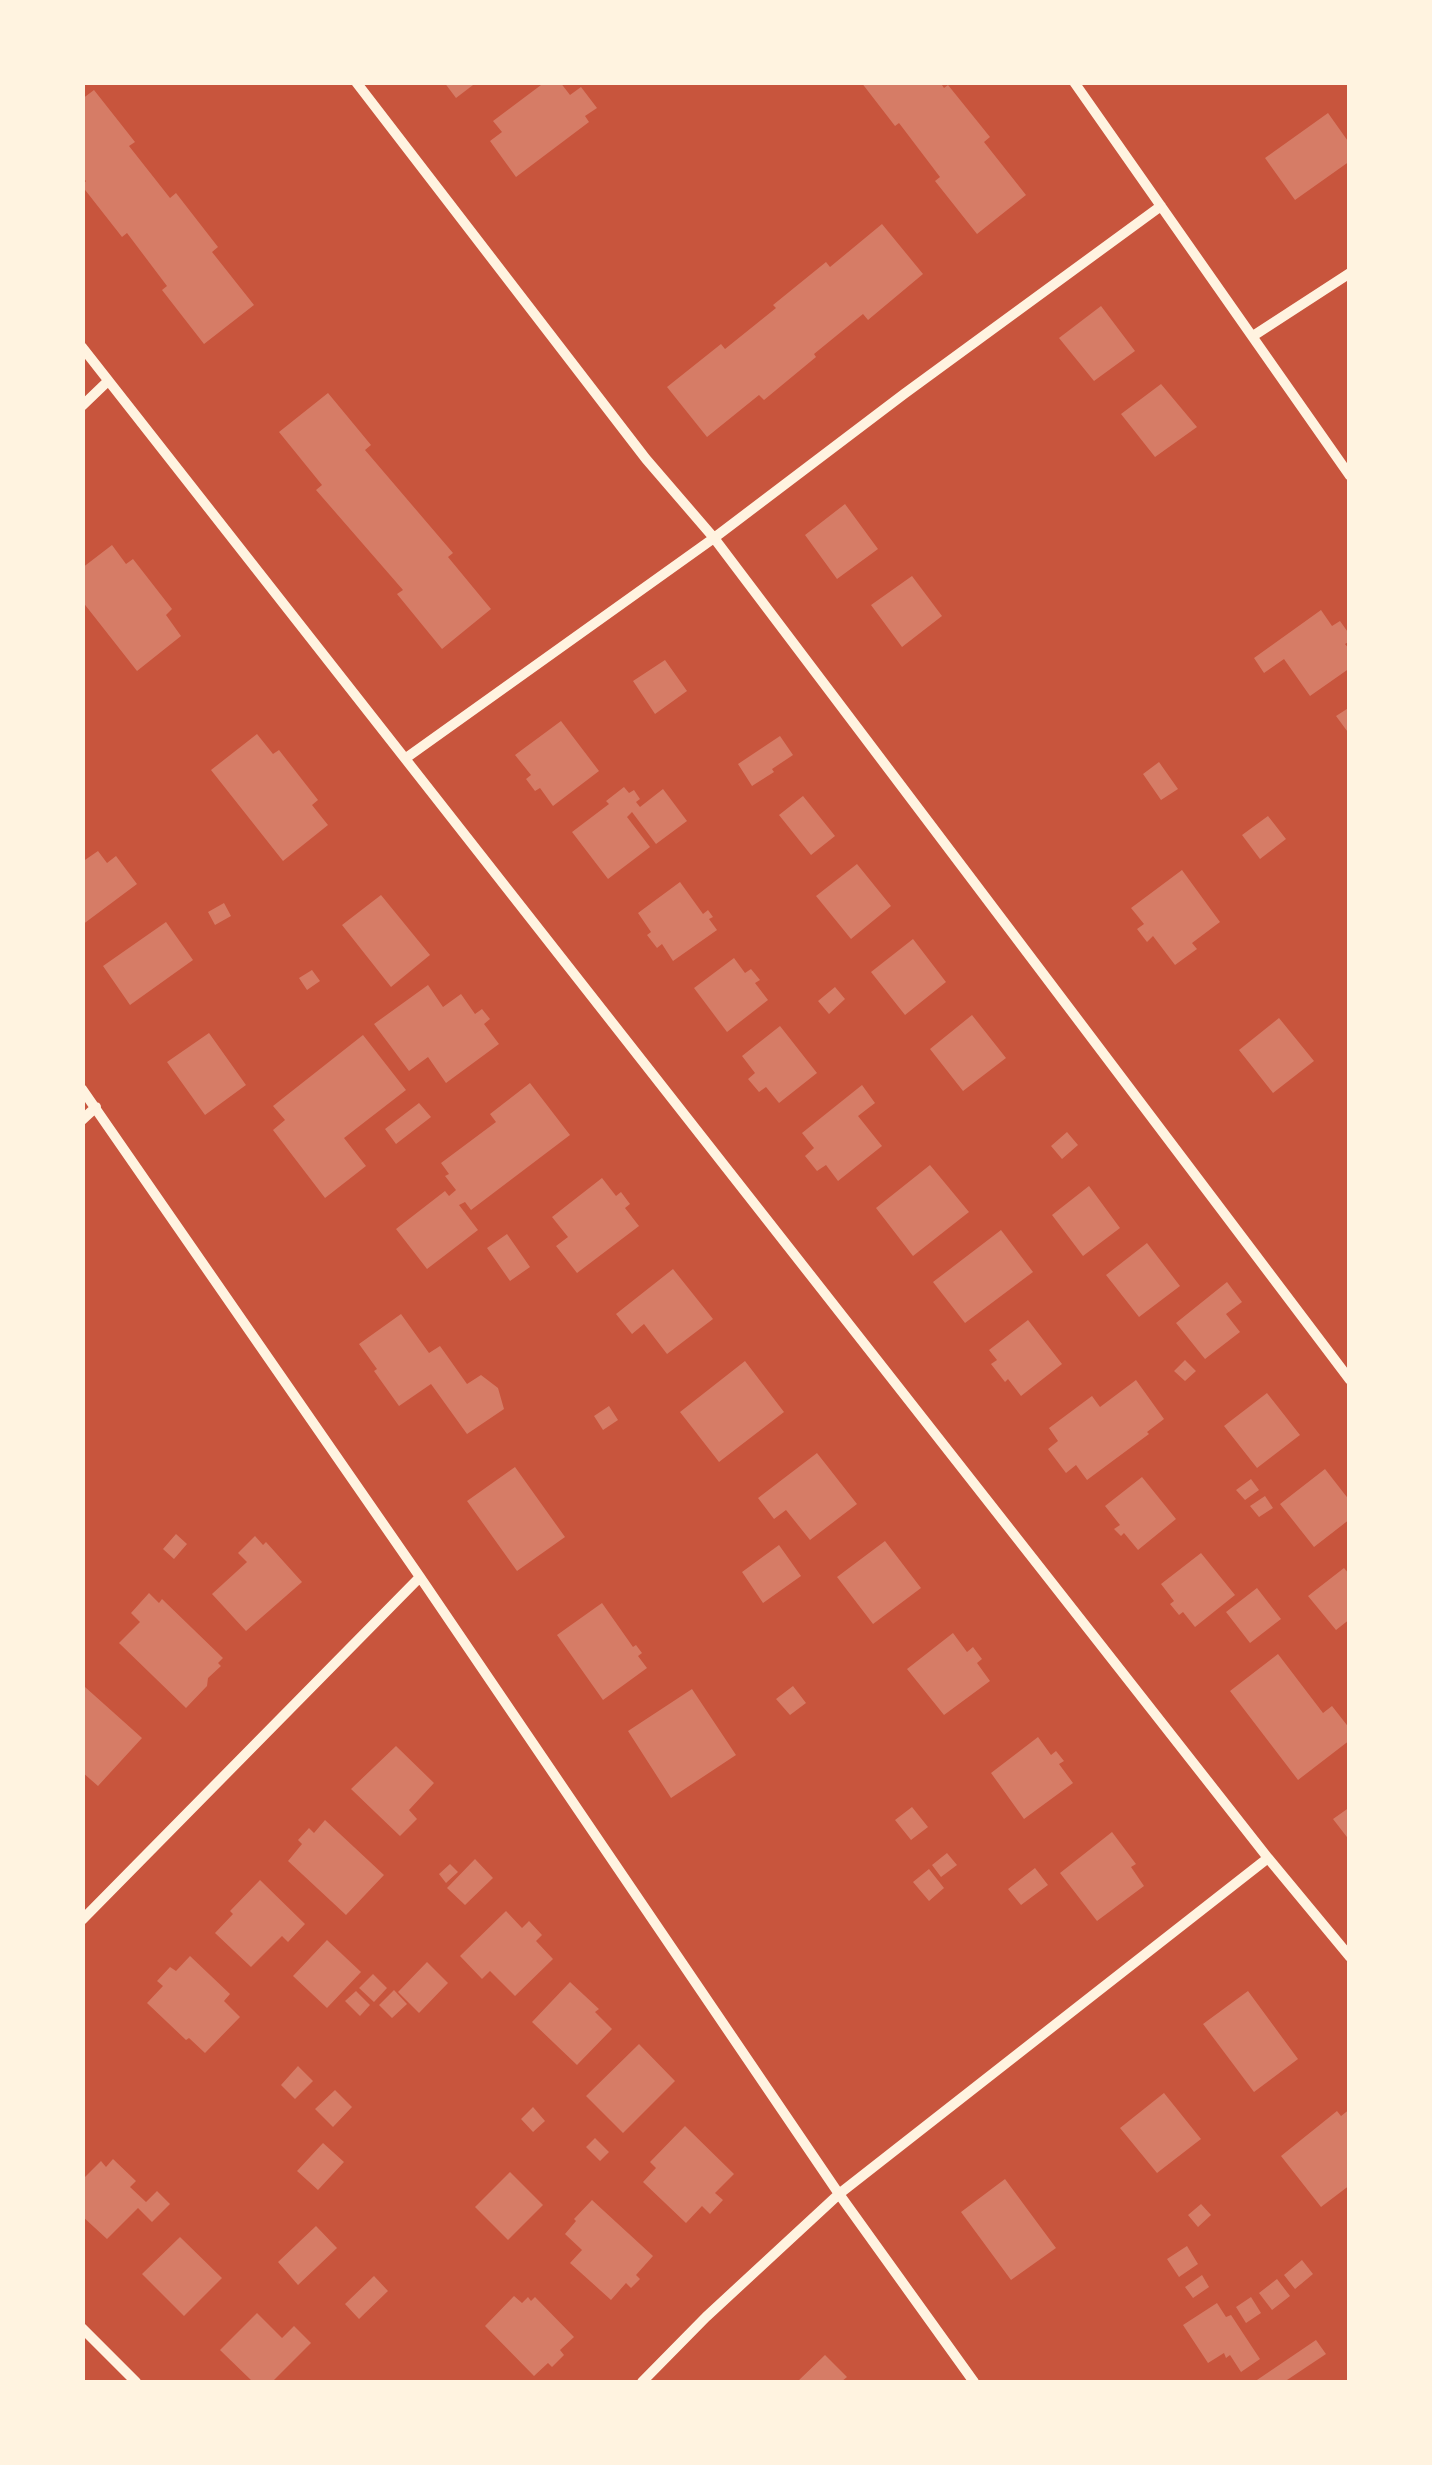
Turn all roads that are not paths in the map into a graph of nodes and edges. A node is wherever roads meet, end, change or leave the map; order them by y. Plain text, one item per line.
1 (356, 82) edge
2 (1074, 82) edge
3 (1161, 206) junction
4 (1350, 272) edge
5 (1253, 336) junction
6 (82, 347) edge
7 (108, 381) junction
8 (82, 406) edge
9 (1350, 476) edge
10 (714, 538) junction
11 (406, 758) junction
12 (82, 1088) edge
13 (96, 1107) junction
14 (82, 1120) edge
15 (1350, 1380) edge
16 (420, 1577) junction
17 (1268, 1858) junction
18 (82, 1920) edge
19 (1350, 1958) edge
20 (839, 2194) junction
21 (82, 2328) edge
22 (136, 2382) edge
23 (642, 2382) edge
24 (974, 2382) edge

1 - 10 street
2 - 3 street
3 - 5 street
3 - 10 street
4 - 5 street
5 - 9 street
6 - 7 street
7 - 8 street
7 - 11 street
10 - 11 street
10 - 15 street
11 - 17 street
12 - 13 street
13 - 14 street
13 - 16 street
16 - 18 street
16 - 20 street
17 - 19 street
17 - 20 street
20 - 23 street
20 - 24 street
21 - 22 street

